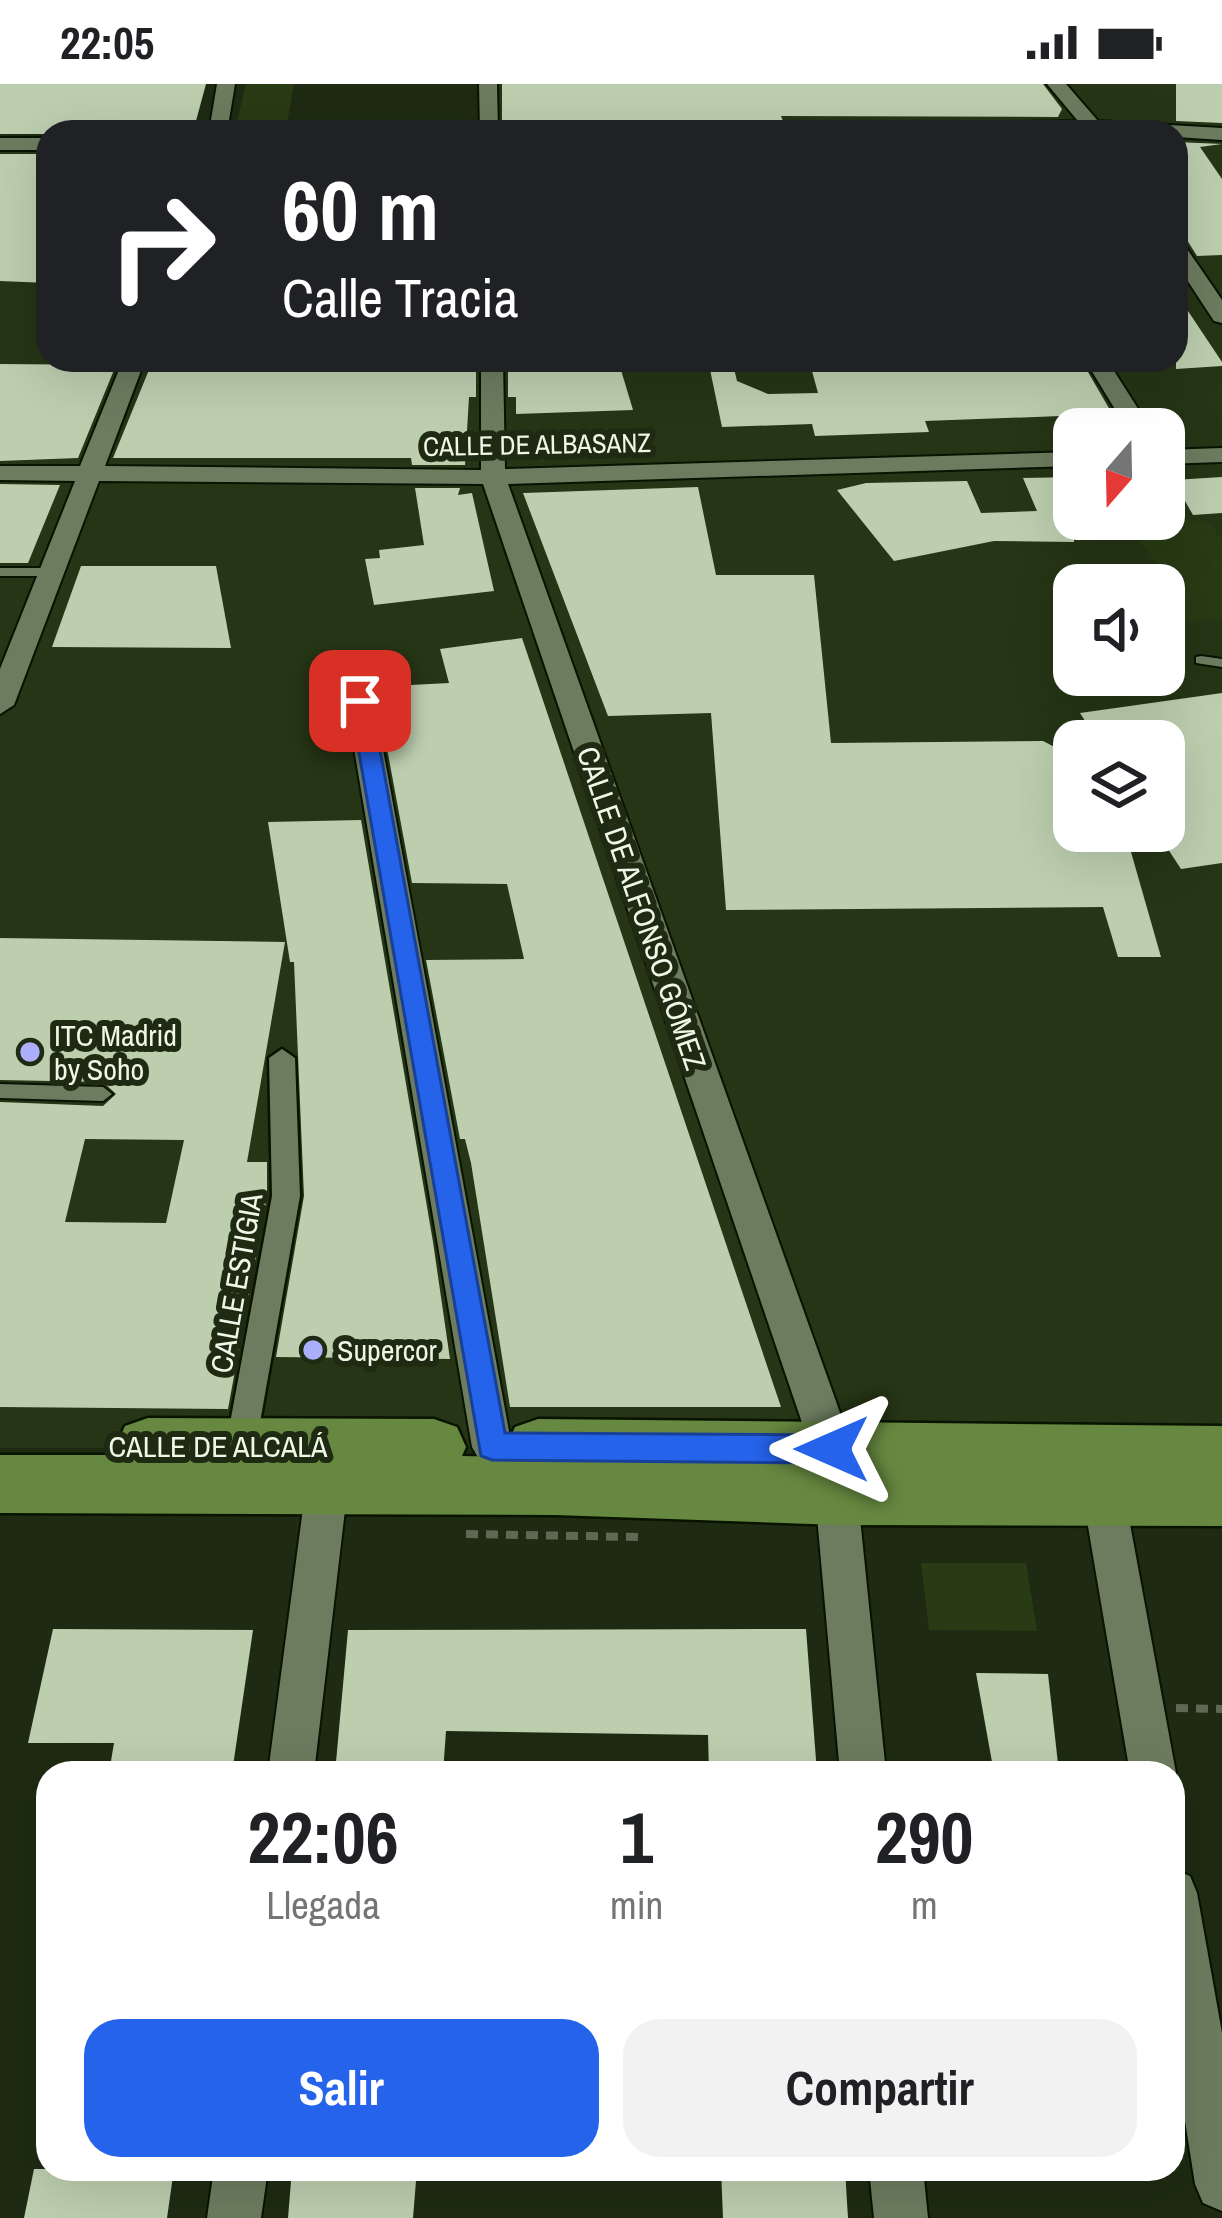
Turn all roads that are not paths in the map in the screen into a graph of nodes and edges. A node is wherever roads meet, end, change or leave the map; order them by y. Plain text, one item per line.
1 (226, 84) edge
2 (488, 84) edge
3 (1056, 84) edge
4 (220, 120) edge
5 (482, 120) edge
6 (1087, 120) edge
7 (1188, 133) edge
8 (1222, 134) edge
9 (0, 144) edge
10 (36, 144) edge
11 (1188, 265) edge
12 (1222, 316) edge
13 (129, 372) edge
14 (492, 372) edge
15 (1103, 372) edge
16 (1125, 408) edge
17 (1222, 454) edge
18 (1185, 456) edge
19 (1053, 460) edge
20 (0, 472) edge
21 (90, 473) junction
22 (493, 477) junction
23 (0, 572) edge
24 (50, 572) junction
25 (1201, 660) dead end
26 (1222, 663) edge
27 (360, 701) dead end
28 (0, 705) edge
29 (282, 1058) dead end
30 (0, 1091) edge
31 (103, 1094) dead end
32 (242, 1445) junction
33 (0, 1448) edge
34 (1222, 1455) edge
35 (485, 1460) junction
36 (835, 1472) junction
37 (1222, 1472) edge
38 (0, 1484) edge
39 (327, 1486) junction
40 (1103, 1497) junction
41 (1222, 1497) edge
42 (293, 1761) edge
43 (861, 1761) edge
44 (1151, 1761) edge
45 (1185, 1964) edge
46 (239, 2181) edge
47 (897, 2181) edge
48 (1222, 2184) edge
49 (234, 2218) edge
50 (901, 2218) edge

1 - 4 street
2 - 5 street
3 - 6 street
7 - 8 street
9 - 10 street
11 - 12 street
13 - 21 street
14 - 22 street, CALLE DE ALFONSO GÓMEZ
15 - 16 street
17 - 18 street
19 - 22 street, CALLE DE ALBASANZ
20 - 21 street, CALLE DE ALBASANZ
21 - 22 street, CALLE DE ALBASANZ
21 - 24 street
22 - 36 street, CALLE DE ALFONSO GÓMEZ
23 - 24 lane
24 - 28 street
25 - 26 lane
27 - 35 street
29 - 32 street, CALLE ESTIGIA
30 - 31 lane
32 - 33 main road, CALLE DE ALCALÁ
32 - 35 main road, CALLE DE ALCALÁ
34 - 36 main road, CALLE DE ALCALÁ
35 - 36 main road, CALLE DE ALCALÁ
35 - 36 main road, CALLE DE ALCALÁ
35 - 39 main road, CALLE DE ALCALÁ
35 - 39 street, CALLE DE ALCALÁ
36 - 40 main road, CALLE DE ALCALÁ
36 - 43 street, CALLE DE ALFONSO GÓMEZ
37 - 40 street, CALLE DE ALCALÁ
38 - 39 main road, CALLE DE ALCALÁ
39 - 42 street
40 - 41 main road, CALLE DE ALCALÁ
40 - 44 street
45 - 48 street
46 - 49 street
47 - 50 street

